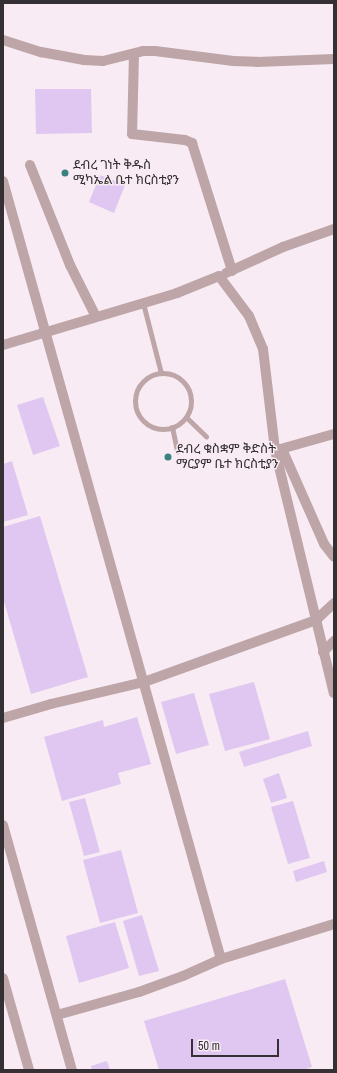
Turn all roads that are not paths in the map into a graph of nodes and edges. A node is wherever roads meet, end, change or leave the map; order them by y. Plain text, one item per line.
1 (3, 40) edge
2 (134, 54) junction
3 (334, 59) edge
4 (30, 165) dead end
5 (3, 181) edge
6 (334, 229) edge
7 (232, 271) junction
8 (219, 276) junction
9 (143, 303) junction
10 (96, 317) junction
11 (45, 332) junction
12 (3, 345) edge
13 (160, 373) junction
14 (186, 416) junction
15 (172, 427) junction
16 (334, 434) edge
17 (206, 436) dead end
18 (279, 449) junction
19 (177, 451) dead end
20 (334, 557) edge
21 (334, 603) edge
22 (316, 620) junction
23 (334, 642) edge
24 (323, 652) junction
25 (144, 682) junction
26 (334, 693) edge
27 (3, 718) edge
28 (3, 825) edge
29 (334, 924) edge
30 (222, 959) junction
31 (3, 978) edge
32 (57, 1015) junction
33 (29, 1070) edge
34 (72, 1070) edge

1 - 2 street
2 - 3 street
2 - 7 street
4 - 10 street
5 - 11 street
6 - 7 street
7 - 8 street
8 - 9 street
8 - 18 street
9 - 10 street
9 - 13 lane
10 - 11 street
11 - 12 street
11 - 25 street
13 - 14 lane
13 - 15 lane
14 - 15 lane
14 - 17 lane
15 - 19 lane
16 - 18 street
18 - 20 street
18 - 22 street
21 - 22 street
22 - 24 street
22 - 25 street
23 - 24 street
24 - 26 street
25 - 27 street
25 - 30 street
28 - 32 street
29 - 30 street
30 - 32 street
31 - 33 street
32 - 34 street

